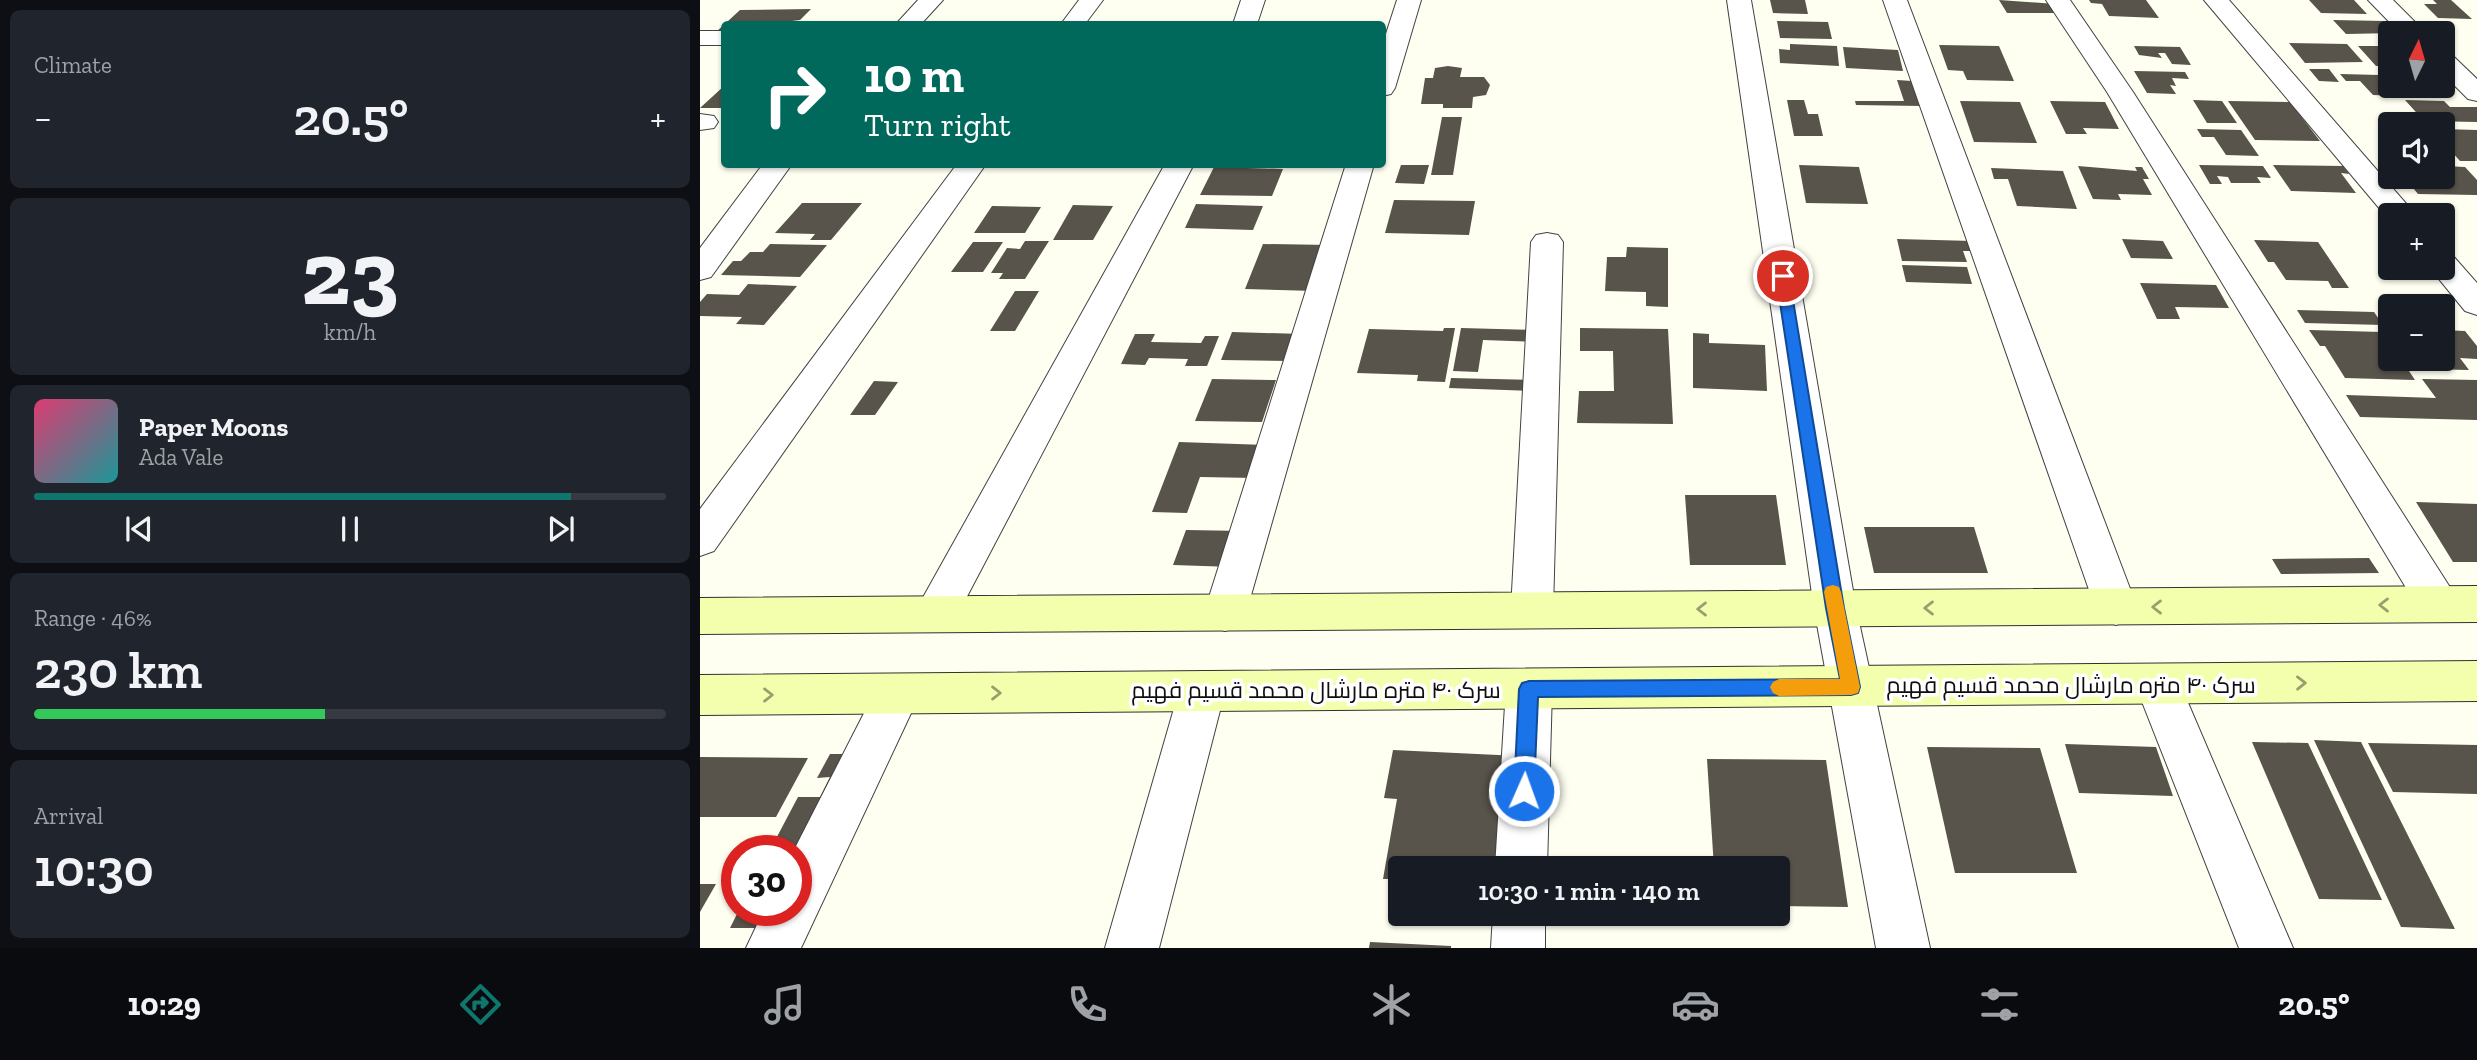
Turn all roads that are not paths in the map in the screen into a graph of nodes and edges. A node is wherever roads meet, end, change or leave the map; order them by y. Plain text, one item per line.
1 (931, 0) edge
2 (1091, 0) edge
3 (1253, 0) edge
4 (1409, 0) edge
5 (1739, 0) edge
6 (1895, 0) edge
7 (2058, 0) edge
8 (2216, 0) edge
9 (2380, 0) edge
10 (911, 21) edge
11 (1075, 21) edge
12 (1246, 21) edge
13 (2402, 21) edge
14 (700, 38) edge
15 (721, 38) edge
16 (2455, 72) edge
17 (1386, 75) edge
18 (2477, 93) edge
19 (775, 168) edge
20 (969, 168) edge
21 (1178, 168) edge
22 (1359, 168) edge
23 (2391, 203) edge
24 (1547, 242) dead end
25 (700, 270) edge
26 (2455, 278) edge
27 (2477, 304) edge
28 (700, 540) edge
29 (2457, 604) edge
30 (2116, 607) junction
31 (1835, 608) junction
32 (1532, 610) junction
33 (1224, 613) junction
34 (936, 614) junction
35 (700, 616) edge
36 (2158, 684) junction
37 (2474, 685) edge
38 (1851, 687) junction
39 (1529, 689) junction
40 (1202, 691) junction
41 (897, 694) junction
42 (700, 695) edge
43 (1522, 856) edge
44 (812, 868) edge
45 (784, 926) edge
46 (1519, 926) edge
47 (773, 948) edge
48 (1132, 948) edge
49 (1518, 948) edge
50 (1903, 948) edge
51 (2266, 948) edge

1 - 10 street
2 - 11 street
3 - 12 street
4 - 17 street
5 - 31 street
6 - 30 street
7 - 29 street
8 - 23 street
9 - 13 street
14 - 15 street
16 - 18 street
19 - 25 street
20 - 28 street
21 - 34 street
22 - 33 street
24 - 32 street
26 - 27 street
29 -> 30 street
30 -> 31 street
31 -> 32 street
31 - 38 street
32 - 33 street
33 - 34 street
34 - 35 street
36 -> 37 street, سرک ۴۰ متره مارشال محمد قسیم فهیم
36 - 38 street, سرک ۴۰ متره مارشال محمد قسیم فهیم
36 - 51 street
38 - 39 street, سرک ۴۰ متره مارشال محمد قسیم فهیم
38 - 50 street
39 - 40 street, سرک ۴۰ متره مارشال محمد قسیم فهیم
39 - 43 street
41 -> 40 street, سرک ۴۰ متره مارشال محمد قسیم فهیم
40 - 48 street
42 -> 41 street, سرک ۴۰ متره مارشال محمد قسیم فهیم
41 - 44 street
45 - 47 street
46 - 49 street

